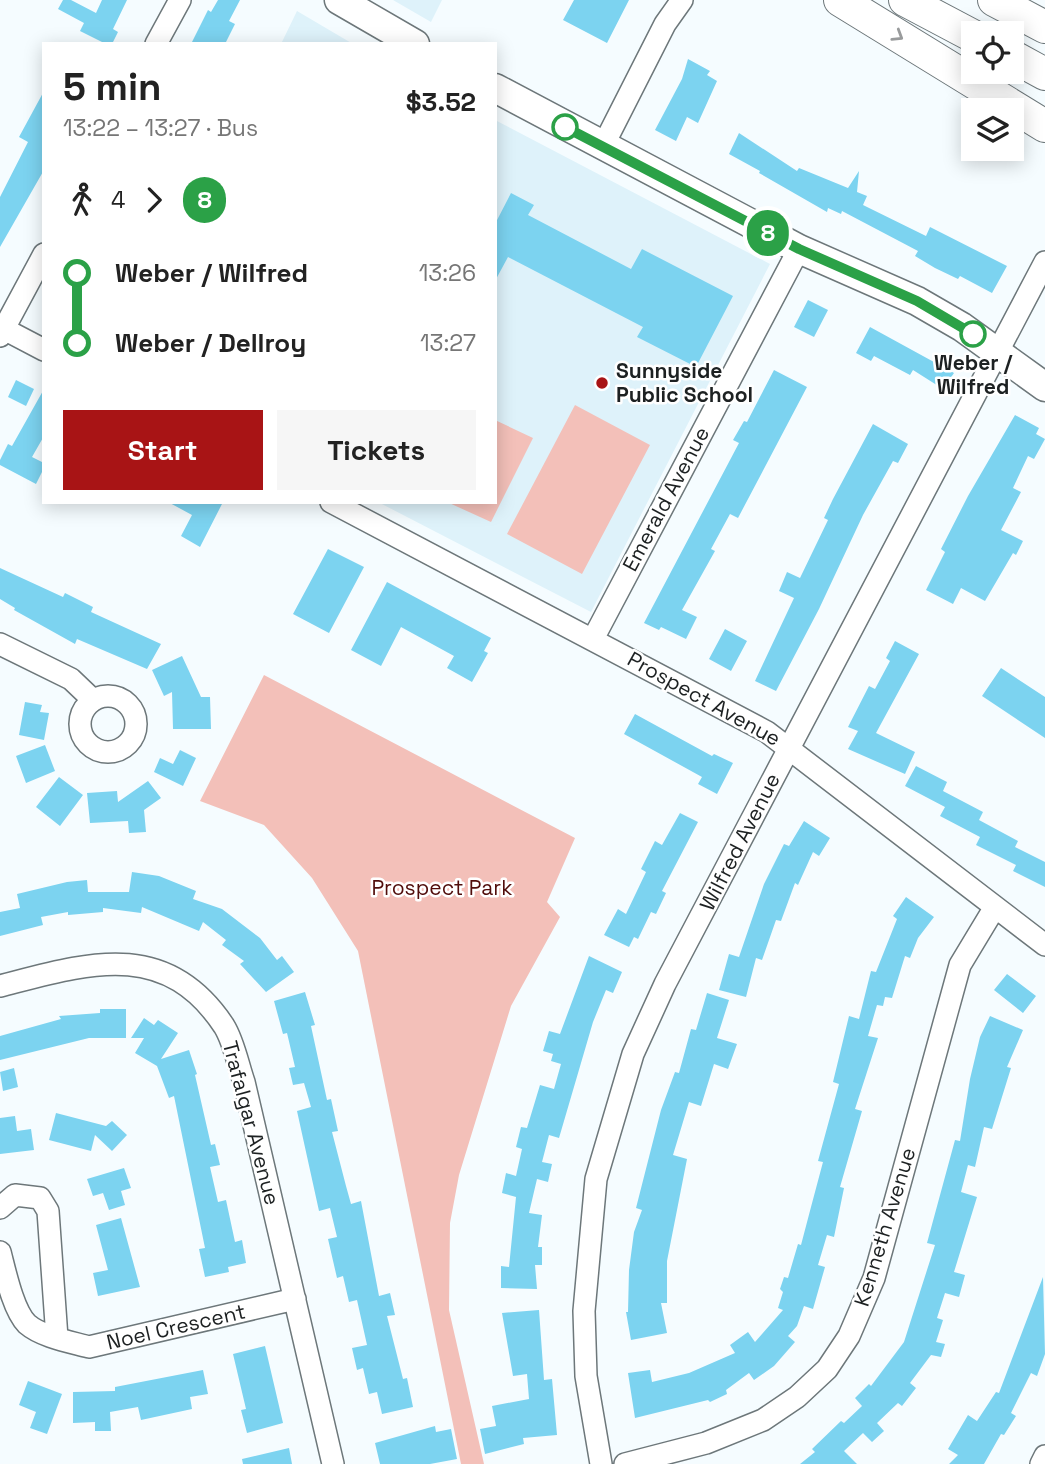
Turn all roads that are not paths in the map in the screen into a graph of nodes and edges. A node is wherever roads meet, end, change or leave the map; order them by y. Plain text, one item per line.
1 (180, 0) edge
2 (338, 0) edge
3 (682, 0) edge
4 (840, 0) edge
5 (905, 0) edge
6 (993, 0) edge
7 (1045, 27) edge
8 (961, 30) edge
9 (157, 42) edge
10 (410, 42) edge
11 (1024, 63) edge
12 (1045, 74) edge
13 (497, 89) edge
14 (1045, 126) edge
15 (603, 146) junction
16 (799, 249) junction
17 (42, 258) edge
18 (1045, 262) edge
19 (1, 330) edge
20 (42, 349) edge
21 (998, 352) junction
22 (1045, 387) edge
23 (335, 504) edge
24 (593, 639) junction
25 (0, 643) edge
26 (93, 700) dead end
27 (790, 746) junction
28 (995, 907) junction
29 (1045, 945) edge
30 (0, 986) edge
31 (0, 1208) edge
32 (0, 1252) edge
33 (295, 1299) junction
34 (57, 1338) junction
35 (1045, 1456) edge
36 (333, 1464) edge
37 (601, 1464) edge
38 (625, 1464) edge
39 (1041, 1464) edge

1 - 9 street
2 - 10 main road
3 - 15 street
4 -> 14 highway
5 - 8 highway
6 - 7 highway
11 - 12 highway
13 - 15 main road
15 - 16 main road
16 - 21 main road
16 - 24 street, Emerald Avenue
17 - 19 street
18 - 21 street, Wilfred Avenue
19 - 20 street
21 - 22 main road
21 - 27 street, Wilfred Avenue
23 - 24 street, Prospect Avenue
24 - 27 street, Prospect Avenue
25 - 26 street
27 - 28 street, Prospect Avenue
27 - 37 street, Wilfred Avenue
28 - 29 street, Prospect Avenue
28 - 38 street, Kenneth Avenue
30 - 33 street, Trafalgar Avenue
31 - 34 street
32 - 34 street, Noel Crescent
33 - 34 street, Noel Crescent
33 - 36 street, Trafalgar Avenue
35 - 39 street

